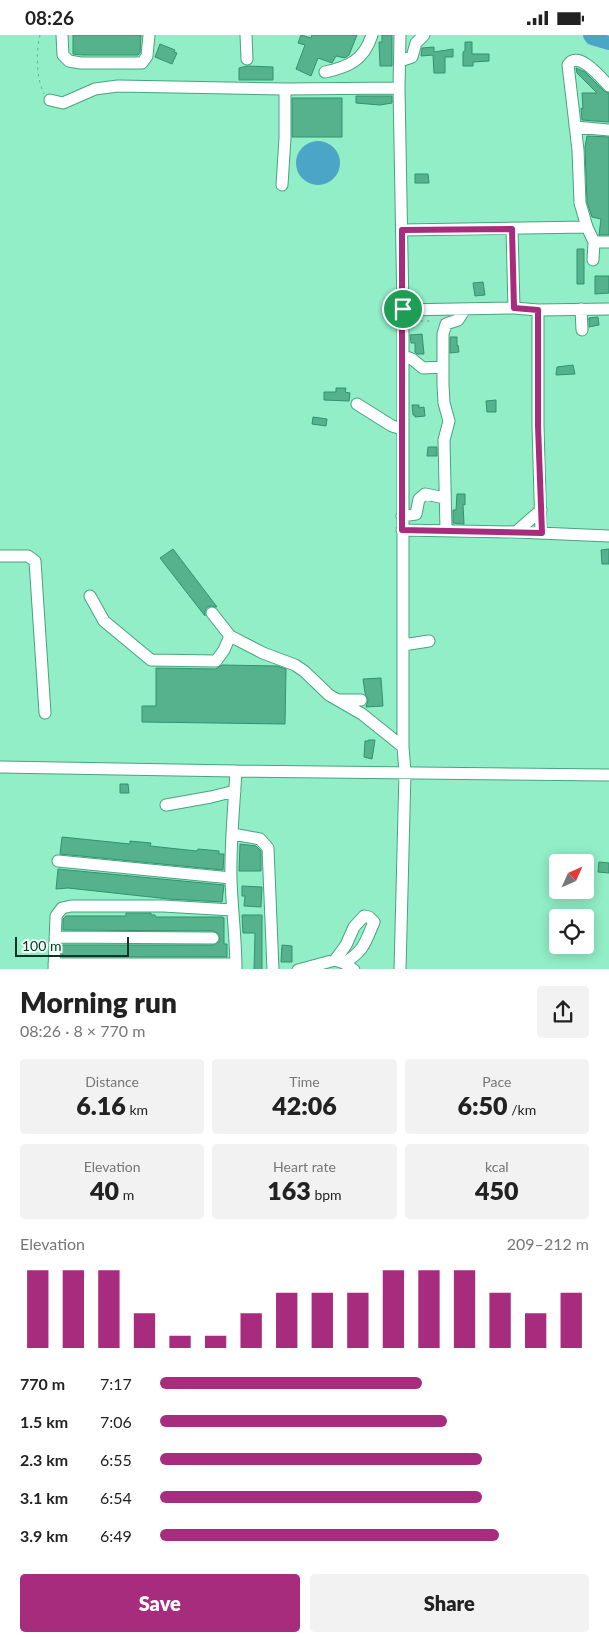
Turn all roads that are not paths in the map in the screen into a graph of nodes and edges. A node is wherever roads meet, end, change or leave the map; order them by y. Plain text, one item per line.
1 (62, 35) edge
2 (149, 35) edge
3 (246, 35) edge
4 (372, 35) edge
5 (400, 35) edge
6 (424, 35) edge
7 (247, 59) dead end
8 (400, 61) junction
9 (325, 71) dead end
10 (609, 86) edge
11 (399, 88) junction
12 (285, 89) junction
13 (50, 100) road end
14 (575, 127) junction
15 (609, 130) edge
16 (282, 185) dead end
17 (587, 227) junction
18 (512, 229) junction
19 (402, 230) junction
20 (594, 242) junction
21 (609, 242) edge
22 (593, 260) dead end
23 (514, 308) junction
24 (465, 309) junction
25 (581, 309) junction
26 (609, 309) edge
27 (538, 310) junction
28 (403, 315) junction
29 (582, 331) dead end
30 (403, 357) junction
31 (443, 367) junction
32 (357, 404) dead end
33 (402, 429) junction
34 (445, 497) junction
35 (541, 510) junction
36 (402, 516) junction
37 (402, 530) junction
38 (446, 530) junction
39 (516, 532) junction
40 (542, 533) junction
41 (609, 536) edge
42 (0, 556) edge
43 (90, 596) dead end
44 (212, 613) dead end
45 (230, 636) junction
46 (429, 641) dead end
47 (403, 645) junction
48 (336, 700) junction
49 (361, 700) dead end
50 (45, 713) dead end
51 (403, 747) junction
52 (0, 767) edge
53 (236, 771) junction
54 (405, 772) junction
55 (609, 775) edge
56 (235, 791) junction
57 (166, 805) dead end
58 (233, 835) junction
59 (58, 861) dead end
60 (231, 878) junction
61 (232, 910) junction
62 (54, 937) junction
63 (213, 939) dead end
64 (54, 967) edge
65 (236, 967) edge
66 (273, 969) edge
67 (298, 969) edge
68 (354, 969) edge
69 (400, 969) edge

1 - 2 street
3 - 7 street
4 - 9 street
5 - 8 street
6 - 8 street
8 - 11 street
10 - 14 street
11 - 12 street
11 - 19 street
12 - 13 street
12 - 16 street
14 - 15 street
14 - 17 street
17 - 18 street
17 - 20 street
18 - 19 street
18 - 23 street
19 - 28 street
20 - 21 street
20 - 22 street
23 - 24 street
23 - 27 street
24 - 28 street
24 - 31 street
25 - 26 street
25 - 27 street
25 - 29 street
27 - 35 street
28 - 30 street
30 - 31 street
30 - 33 street
31 - 34 street
32 - 33 street
33 - 36 street
34 - 36 street
34 - 38 street
35 - 39 street
35 - 40 street
36 - 37 street
37 - 38 street
37 - 47 street
38 - 39 street
39 - 40 street
40 - 41 street
42 - 50 street
43 - 45 street
44 - 45 street
45 - 48 street
46 - 47 street
47 - 51 street
48 - 49 street
48 - 51 street
51 - 54 street
52 - 53 street
53 - 54 street
53 - 56 street
54 - 55 street
54 - 69 street
56 - 57 street
56 - 58 street
58 - 60 street
58 - 66 street
59 - 60 street
60 - 61 street
61 - 62 street
61 - 65 street
62 - 63 street
62 - 64 street
64 - 65 street
67 - 68 street

